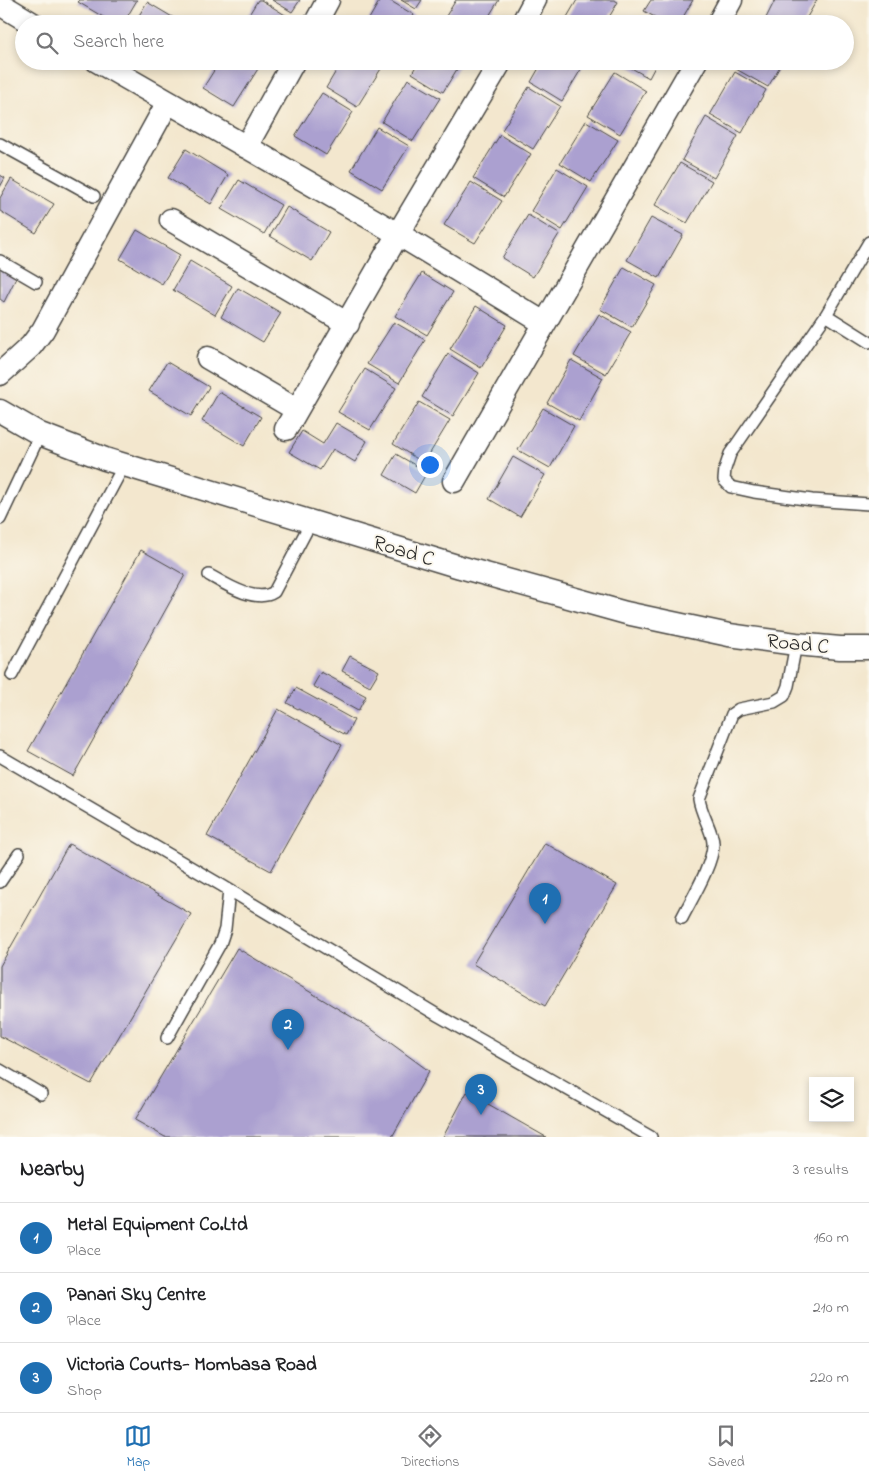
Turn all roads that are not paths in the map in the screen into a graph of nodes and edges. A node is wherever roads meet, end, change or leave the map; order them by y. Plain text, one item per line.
1 (328, 0) edge
2 (535, 0) edge
3 (731, 0) edge
4 (0, 4) edge
5 (18, 15) edge
6 (319, 15) edge
7 (527, 15) edge
8 (723, 15) edge
9 (113, 70) edge
10 (289, 70) edge
11 (496, 70) edge
12 (691, 70) edge
13 (168, 102) junction
14 (0, 144) edge
15 (246, 148) junction
16 (94, 196) dead end
17 (171, 220) dead end
18 (398, 234) junction
19 (869, 242) edge
20 (0, 261) edge
21 (36, 282) dead end
22 (826, 315) junction
23 (544, 323) junction
24 (348, 324) junction
25 (869, 342) edge
26 (208, 358) dead end
27 (0, 374) edge
28 (298, 410) junction
29 (0, 411) edge
30 (286, 429) dead end
31 (40, 434) junction
32 (124, 465) junction
33 (454, 481) dead end
34 (869, 504) edge
35 (0, 518) edge
36 (311, 522) junction
37 (209, 575) dead end
38 (796, 644) junction
39 (869, 648) edge
40 (12, 675) dead end
41 (0, 756) edge
42 (19, 854) dead end
43 (0, 882) edge
44 (229, 890) junction
45 (682, 918) dead end
46 (167, 1038) dead end
47 (0, 1070) edge
48 (41, 1094) dead end
49 (651, 1137) edge

1 - 6 street
2 - 7 street
3 - 8 street
4 - 5 street
9 - 13 street
10 - 15 street
11 - 18 street
12 - 23 street
13 - 15 street
13 - 27 street
14 - 16 lane
15 - 18 street
17 - 24 street
18 - 23 street
18 - 24 street
19 - 22 lane
20 - 21 lane
22 - 25 lane
22 - 34 lane
23 - 33 street
24 - 28 street
26 - 28 street
28 - 30 street
29 - 31 street, Road C
31 - 32 street, Road C
31 - 35 lane
32 - 36 street, Road C
32 - 40 lane
36 - 37 lane
36 - 38 street, Road C
38 - 39 street, Road C
38 - 45 lane
41 - 44 lane
42 - 43 lane
44 - 46 lane
44 - 49 lane
47 - 48 lane

